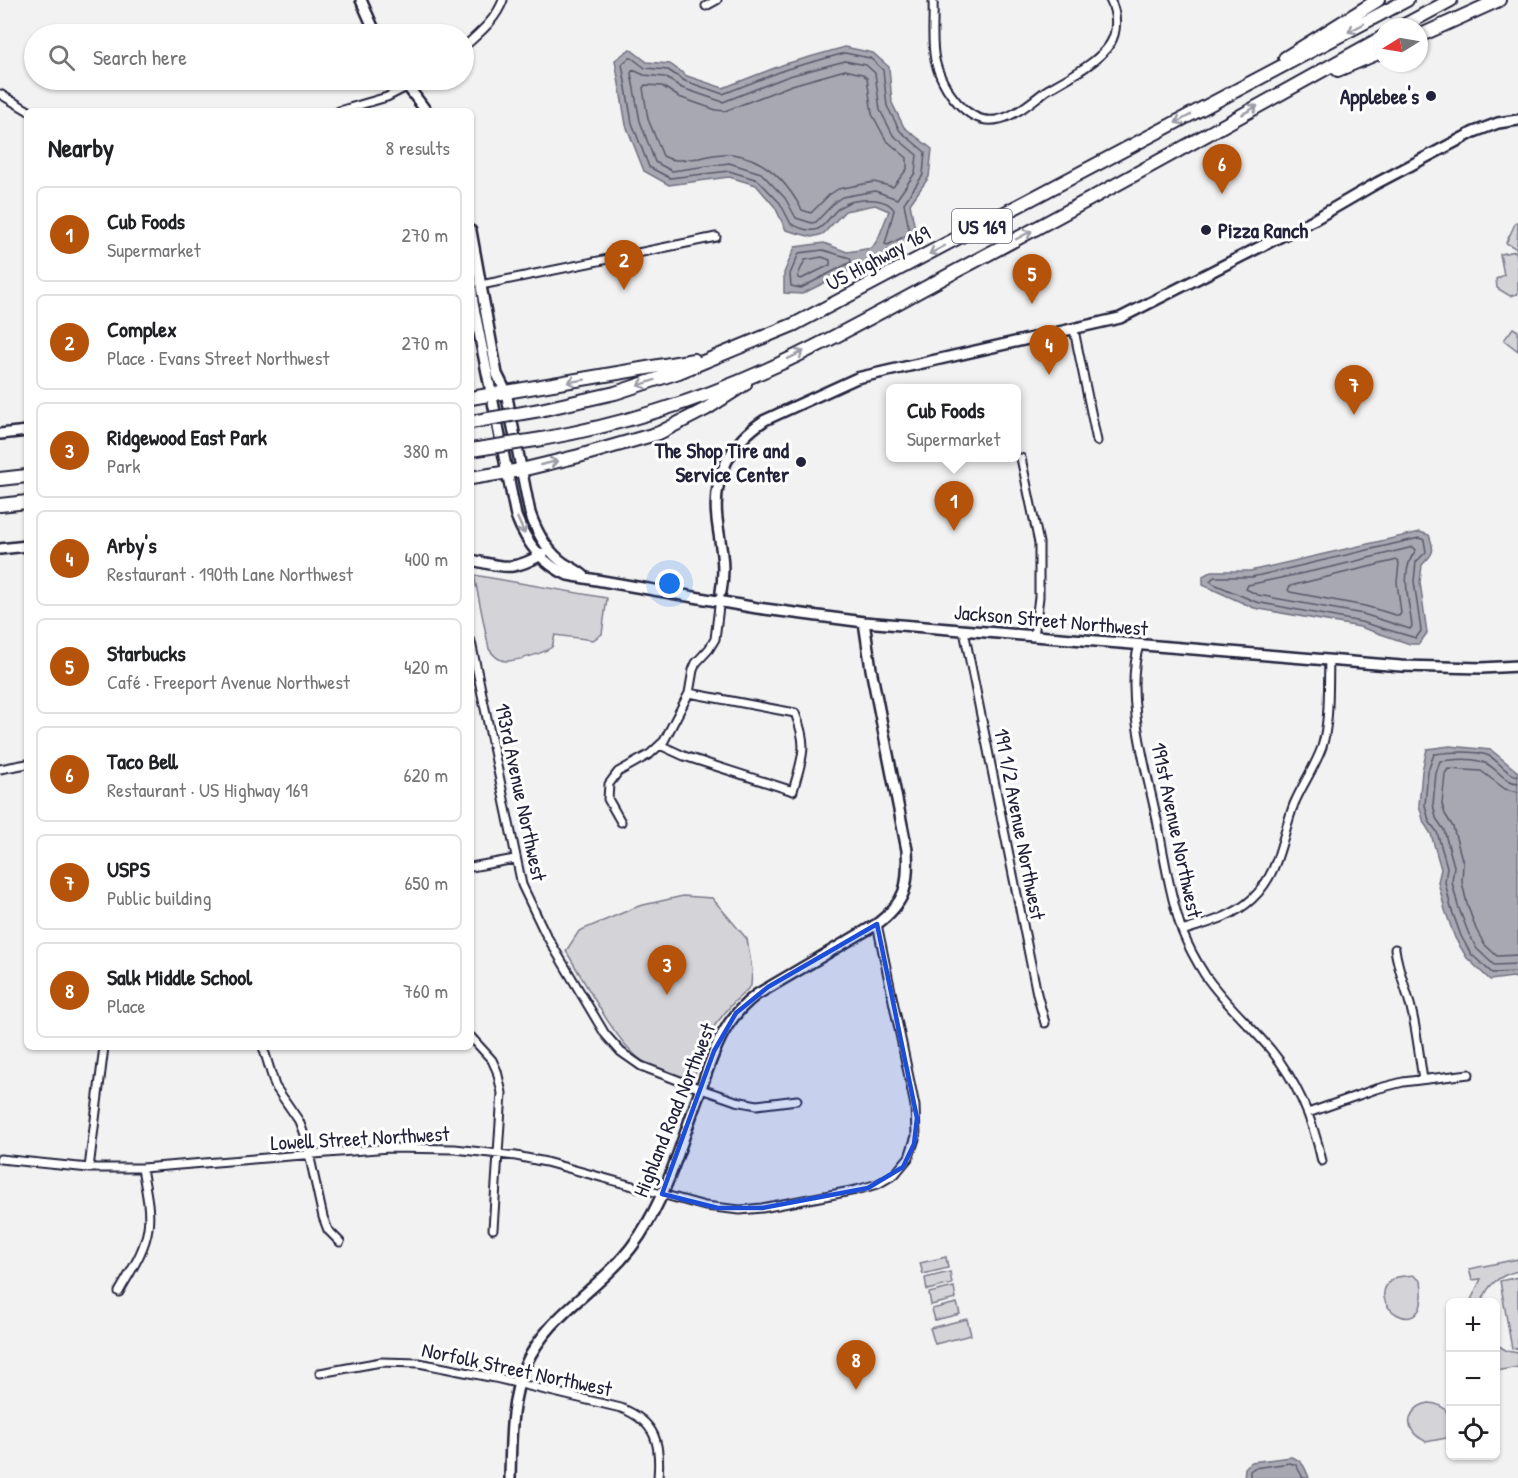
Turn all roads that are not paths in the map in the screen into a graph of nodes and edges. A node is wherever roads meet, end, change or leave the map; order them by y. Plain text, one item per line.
1 (361, 0) edge
2 (503, 0) edge
3 (717, 0) edge
4 (933, 0) edge
5 (1110, 0) edge
6 (1378, 0) edge
7 (1407, 0) edge
8 (1450, 0) edge
9 (1498, 0) edge
10 (706, 6) dead end
11 (1417, 18) edge
12 (372, 24) edge
13 (1428, 32) edge
14 (474, 37) edge
15 (1374, 42) edge
16 (1374, 55) edge
17 (1240, 89) junction
18 (396, 90) edge
19 (411, 90) edge
20 (0, 94) edge
21 (1276, 96) junction
22 (24, 108) edge
23 (349, 108) edge
24 (424, 108) edge
25 (1518, 120) edge
26 (716, 237) dead end
27 (474, 247) edge
28 (474, 283) edge
29 (481, 285) junction
30 (474, 291) edge
31 (474, 308) edge
32 (1074, 330) junction
33 (756, 342) junction
34 (765, 370) junction
35 (506, 392) junction
36 (492, 394) junction
37 (474, 397) edge
38 (474, 421) edge
39 (24, 431) edge
40 (0, 434) edge
41 (1097, 441) dead end
42 (474, 450) edge
43 (1021, 458) dead end
44 (521, 470) junction
45 (507, 473) junction
46 (24, 476) edge
47 (474, 478) edge
48 (0, 479) edge
49 (24, 502) edge
50 (0, 505) edge
51 (24, 546) edge
52 (0, 549) edge
53 (549, 550) junction
54 (540, 556) junction
55 (474, 560) edge
56 (585, 577) junction
57 (720, 597) junction
58 (864, 622) junction
59 (964, 631) junction
60 (1034, 636) junction
61 (1139, 645) junction
62 (474, 657) edge
63 (1329, 660) junction
64 (1518, 666) edge
65 (689, 693) junction
66 (660, 745) junction
67 (24, 765) edge
68 (0, 770) edge
69 (621, 822) dead end
70 (515, 859) junction
71 (474, 866) edge
72 (877, 924) junction
73 (1182, 931) junction
74 (1395, 949) dead end
75 (1045, 1023) dead end
76 (474, 1040) edge
77 (104, 1050) edge
78 (264, 1050) edge
79 (1469, 1074) dead end
80 (1423, 1078) junction
81 (701, 1089) junction
82 (797, 1100) dead end
83 (1308, 1113) junction
84 (497, 1153) junction
85 (310, 1155) junction
86 (0, 1159) edge
87 (1322, 1161) dead end
88 (89, 1168) junction
89 (142, 1168) junction
90 (662, 1194) junction
91 (493, 1229) dead end
92 (340, 1242) dead end
93 (119, 1292) dead end
94 (320, 1374) dead end
95 (519, 1384) junction
96 (510, 1478) edge
97 (658, 1478) edge

1 - 12 street
2 - 14 street
3 - 10 street
4 - 5 street
6 - 17 highway
7 -> 17 highway, US Highway 169 / US 169
8 - 11 highway
9 - 13 highway
15 - 21 highway, US 169
16 - 21 highway
17 -> 33 highway, US Highway 169 / US 169
18 - 23 street
19 - 24 street
20 - 22 street
34 -> 21 highway, US 169
25 - 32 street
26 - 29 street
27 - 29 street
28 - 29 street
29 - 30 street
29 - 35 street
31 - 36 street
32 - 41 street
32 - 57 street
33 -> 35 highway
33 -> 38 highway, US Highway 169 / US 169, bridge
34 - 42 highway, US 169, bridge
44 -> 34 highway
35 - 36 highway
35 - 44 street, Jackson Street Northwest
36 - 37 highway
36 - 45 street, Jackson Street Northwest
39 - 40 street
43 - 60 street
44 - 45 highway
44 - 53 street, Jackson Street Northwest
45 - 47 highway
45 -> 54 street, Jackson Street Northwest
46 - 48 highway
49 - 50 highway
51 - 52 street
53 - 54 street
53 - 56 street, Jackson Street Northwest
54 - 55 street
54 - 56 street, Jackson Street Northwest
56 - 57 street, Jackson Street Northwest
57 - 58 street, Jackson Street Northwest
57 - 65 street
58 - 59 street, Jackson Street Northwest
58 - 72 street, Highland Road Northwest
59 - 60 street, Jackson Street Northwest
59 - 75 street, 191 1/2 Avenue Northwest
60 - 61 street, Jackson Street Northwest
61 - 63 street, Jackson Street Northwest
61 - 73 street, 191st Avenue Northwest
62 - 70 street, 193rd Avenue Northwest
63 - 64 street, Jackson Street Northwest
63 - 73 street
65 - 66 street
65 - 66 street
66 - 69 street
67 - 68 street
70 - 71 street
70 - 81 street, 193rd Avenue Northwest
72 - 81 street, Highland Road Northwest
72 - 90 street, Lowell Street Northwest
73 - 83 street, 191st Avenue Northwest
74 - 80 street
76 - 84 street
77 - 88 street
78 - 85 street
79 - 80 street
80 - 83 street
81 - 82 street, 193rd Avenue Northwest
81 - 90 street, Highland Road Northwest
83 - 87 street, 191st Avenue Northwest
84 - 85 street, Lowell Street Northwest
84 - 90 street, Lowell Street Northwest
84 - 91 street
85 - 89 street, Lowell Street Northwest
85 - 92 street
86 - 88 street, Lowell Street Northwest
88 - 89 street, Lowell Street Northwest
89 - 93 street
90 - 95 street, Highland Road Northwest
94 - 95 street, Norfolk Street Northwest
95 - 96 street, Highland Road Northwest
95 - 97 street, Norfolk Street Northwest

